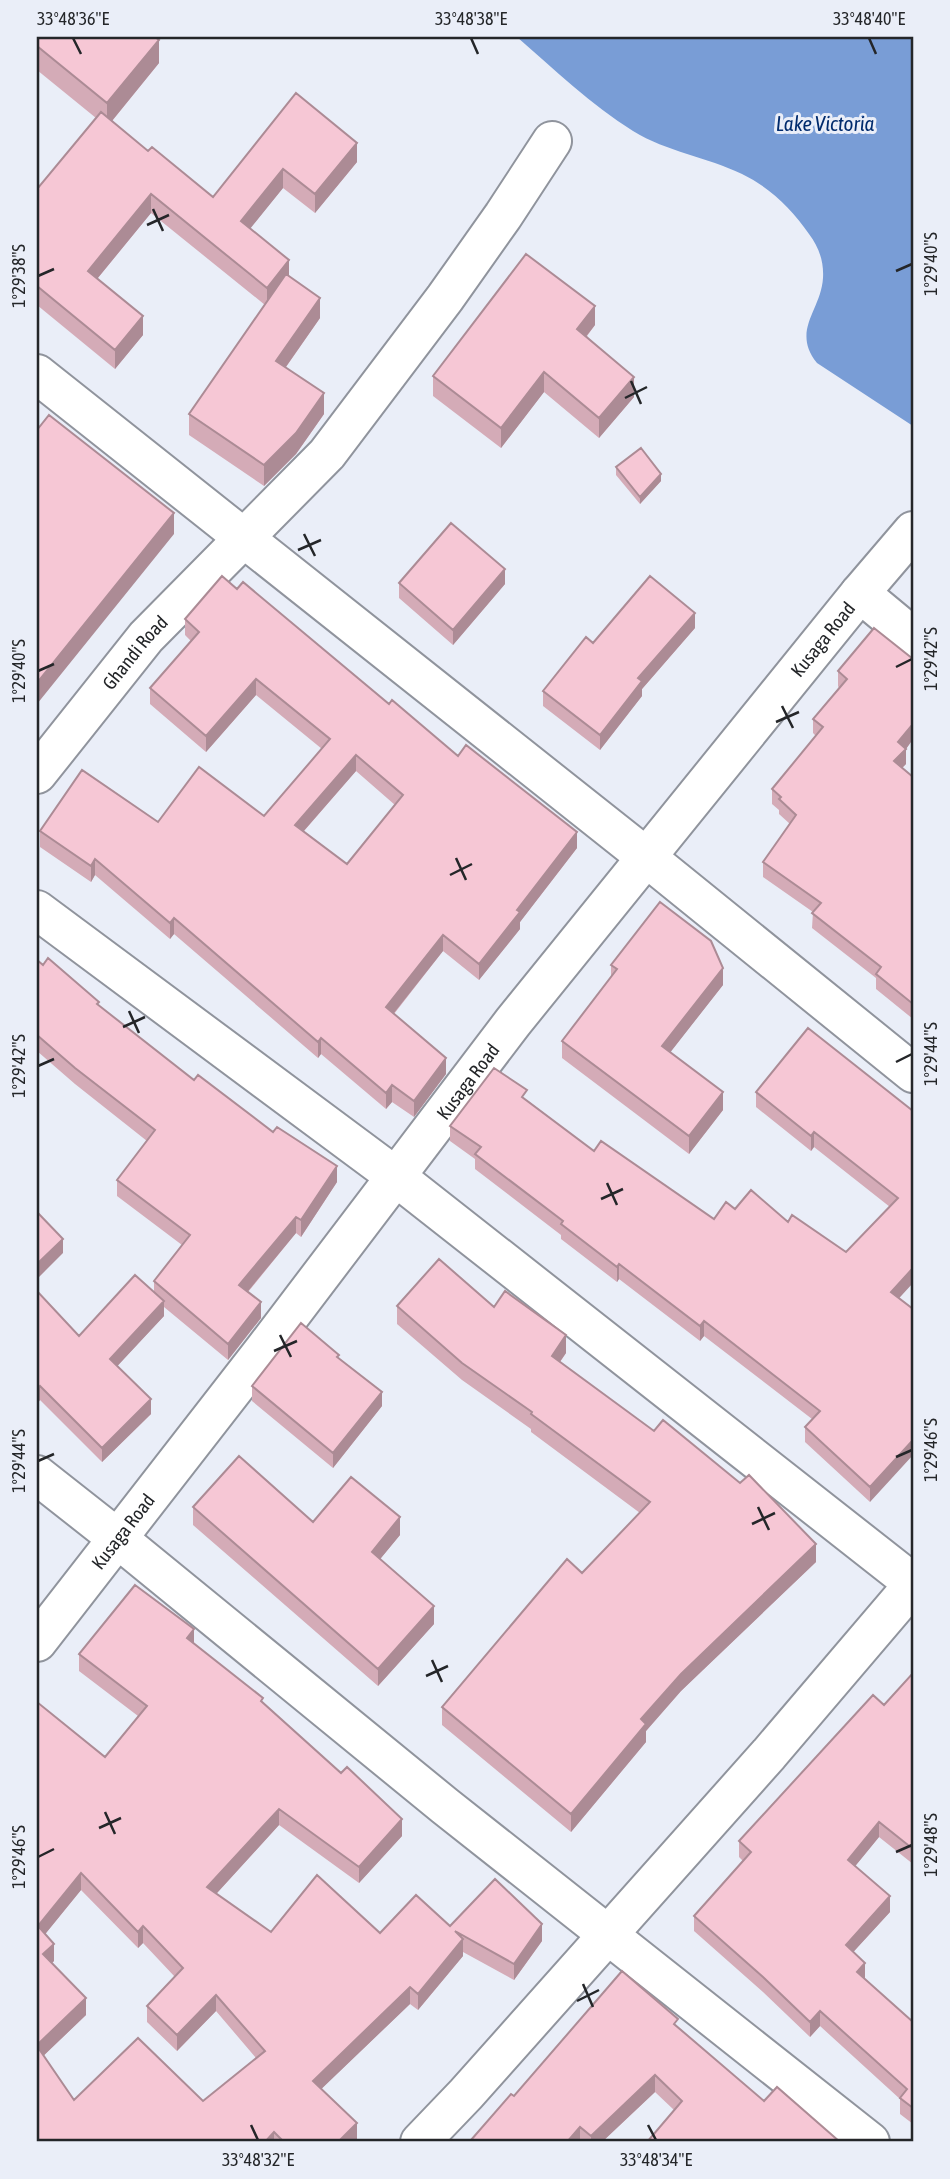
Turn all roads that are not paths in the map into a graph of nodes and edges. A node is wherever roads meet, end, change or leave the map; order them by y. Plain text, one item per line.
1 (552, 141) dead end
2 (37, 375) edge
3 (913, 531) edge
4 (241, 538) junction
5 (860, 593) junction
6 (913, 638) edge
7 (37, 774) edge
8 (646, 857) junction
9 (37, 910) edge
10 (913, 1073) edge
11 (396, 1176) junction
12 (37, 1475) edge
13 (117, 1538) junction
14 (913, 1584) edge
15 (37, 1642) edge
16 (608, 1936) junction
17 (420, 2142) edge
18 (870, 2142) edge

1 - 4 street, Ghandi Road
2 - 4 street
3 - 5 street, Kusaga Road
4 - 7 street, Ghandi Road
4 - 8 street
5 - 6 street
5 - 8 street, Kusaga Road
8 - 10 street
8 - 11 street, Kusaga Road
9 - 11 street
11 - 13 street, Kusaga Road
11 - 14 street
12 - 13 street
13 - 15 street, Kusaga Road
13 - 16 street
14 - 16 street
16 - 17 street
16 - 18 street

